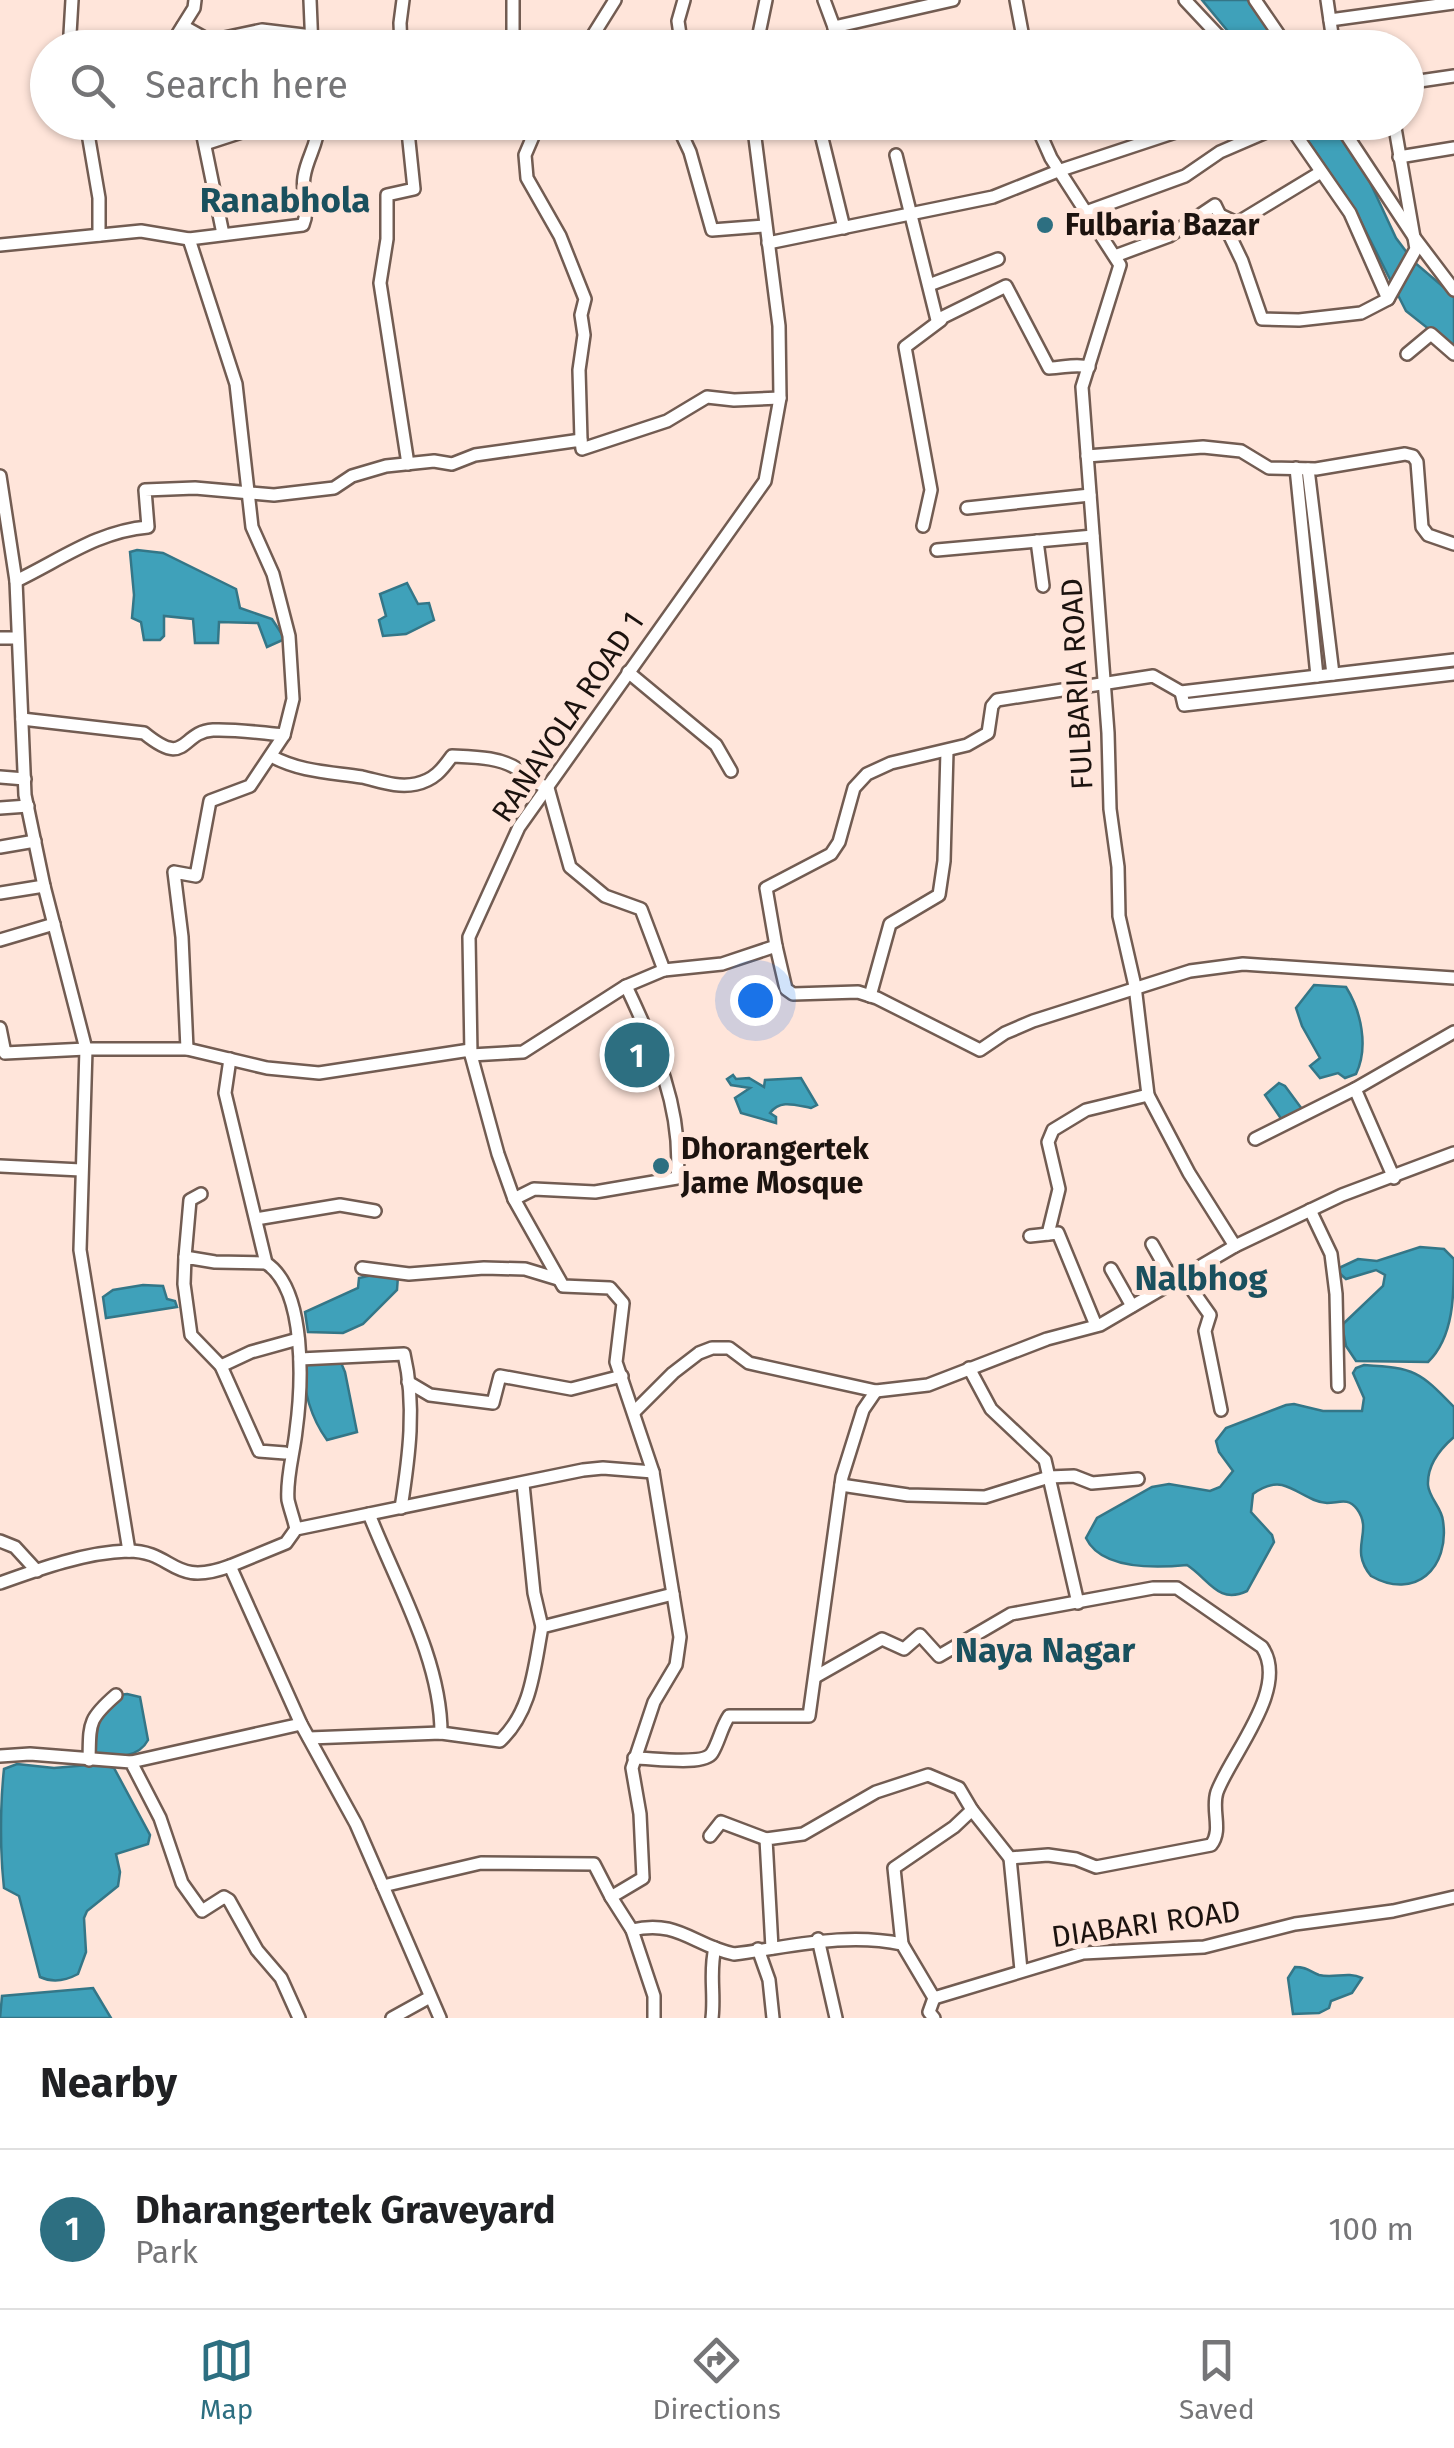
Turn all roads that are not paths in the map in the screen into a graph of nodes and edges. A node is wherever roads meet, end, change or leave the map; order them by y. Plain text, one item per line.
1 (72, 0) edge
2 (195, 0) edge
3 (310, 0) edge
4 (403, 0) edge
5 (513, 0) edge
6 (615, 0) edge
7 (684, 0) edge
8 (766, 0) edge
9 (824, 0) edge
10 (954, 0) edge
11 (1016, 0) edge
12 (1185, 0) edge
13 (1255, 0) edge
14 (1327, 0) edge
15 (1449, 2) edge
16 (914, 4) edge
17 (1385, 6) edge
18 (1330, 20) junction
19 (183, 26) junction
20 (834, 27) junction
21 (70, 30) edge
22 (179, 30) edge
23 (190, 30) edge
24 (311, 30) edge
25 (401, 30) edge
26 (512, 30) edge
27 (596, 30) edge
28 (679, 30) edge
29 (760, 30) edge
30 (834, 30) edge
31 (1022, 30) edge
32 (1213, 30) edge
33 (1276, 30) edge
34 (1331, 30) edge
35 (1454, 76) edge
36 (1424, 80) edge
37 (89, 140) edge
38 (203, 140) edge
39 (217, 140) edge
40 (318, 140) edge
41 (410, 140) edge
42 (531, 140) edge
43 (684, 140) edge
44 (756, 140) edge
45 (822, 140) edge
46 (1043, 140) edge
47 (1152, 140) edge
48 (1248, 140) edge
49 (1299, 140) edge
50 (1349, 140) edge
51 (1397, 140) edge
52 (204, 144) junction
53 (1454, 148) edge
54 (896, 155) dead end
55 (1399, 157) junction
56 (1058, 171) junction
57 (1321, 172) junction
58 (1086, 212) junction
59 (1220, 215) junction
60 (910, 216) junction
61 (765, 226) junction
62 (844, 228) junction
63 (223, 234) junction
64 (99, 235) junction
65 (189, 239) junction
66 (768, 242) junction
67 (1415, 243) junction
68 (0, 245) edge
69 (1115, 256) junction
70 (998, 259) dead end
71 (929, 285) junction
72 (1454, 290) edge
73 (1388, 298) junction
74 (941, 320) junction
75 (1406, 354) dead end
76 (1454, 354) edge
77 (1089, 367) junction
78 (780, 398) junction
79 (581, 440) junction
80 (1088, 456) junction
81 (408, 464) junction
82 (1302, 468) junction
83 (0, 476) edge
84 (247, 492) junction
85 (1090, 495) junction
86 (967, 508) dead end
87 (923, 526) dead end
88 (1093, 536) junction
89 (1036, 541) junction
90 (1454, 544) edge
91 (937, 550) dead end
92 (16, 581) junction
93 (1043, 586) dead end
94 (0, 638) edge
95 (16, 638) junction
96 (1454, 660) edge
97 (628, 672) junction
98 (1332, 674) junction
99 (1454, 674) edge
100 (1317, 676) junction
101 (1104, 681) junction
102 (1182, 692) junction
103 (22, 719) junction
104 (284, 735) junction
105 (947, 751) junction
106 (271, 756) junction
107 (732, 770) dead end
108 (0, 776) edge
109 (24, 779) junction
110 (548, 788) junction
111 (28, 806) junction
112 (0, 808) edge
113 (35, 841) junction
114 (0, 847) edge
115 (44, 886) junction
116 (0, 893) edge
117 (54, 924) junction
118 (0, 940) edge
119 (776, 946) junction
120 (664, 970) junction
121 (1454, 978) edge
122 (626, 986) junction
123 (1136, 986) junction
124 (870, 996) junction
125 (0, 1028) edge
126 (1454, 1032) edge
127 (86, 1048) junction
128 (187, 1049) junction
129 (2, 1053) edge
130 (470, 1053) junction
131 (230, 1059) junction
132 (1354, 1089) junction
133 (1148, 1095) junction
134 (1255, 1139) dead end
135 (1454, 1152) edge
136 (0, 1166) edge
137 (81, 1170) junction
138 (1394, 1178) junction
139 (202, 1194) dead end
140 (514, 1198) junction
141 (1310, 1210) junction
142 (374, 1211) dead end
143 (256, 1219) junction
144 (1048, 1234) junction
145 (1030, 1236) dead end
146 (1152, 1244) dead end
147 (1235, 1246) junction
148 (185, 1257) junction
149 (266, 1263) junction
150 (362, 1268) dead end
151 (1111, 1268) dead end
152 (558, 1278) junction
153 (1178, 1279) junction
154 (1132, 1306) junction
155 (1095, 1323) dead end
156 (298, 1339) junction
157 (300, 1359) junction
158 (221, 1366) junction
159 (969, 1368) junction
160 (622, 1376) junction
161 (408, 1382) junction
162 (1338, 1386) dead end
163 (876, 1391) junction
164 (1221, 1410) dead end
165 (635, 1412) junction
166 (285, 1452) dead end
167 (653, 1472) junction
168 (1049, 1477) junction
169 (1138, 1479) dead end
170 (523, 1484) junction
171 (841, 1485) junction
172 (401, 1508) junction
173 (370, 1514) junction
174 (296, 1530) junction
175 (0, 1541) edge
176 (129, 1551) junction
177 (230, 1566) junction
178 (37, 1571) junction
179 (0, 1583) edge
180 (673, 1594) junction
181 (1078, 1603) junction
182 (542, 1627) junction
183 (815, 1677) junction
184 (116, 1695) dead end
185 (301, 1724) junction
186 (441, 1733) junction
187 (309, 1738) junction
188 (0, 1756) edge
189 (634, 1758) junction
190 (89, 1760) junction
191 (131, 1762) junction
192 (972, 1810) junction
193 (710, 1836) dead end
194 (766, 1839) junction
195 (1010, 1858) junction
196 (383, 1886) junction
197 (611, 1897) junction
198 (1454, 1897) edge
199 (632, 1930) junction
200 (818, 1939) junction
201 (902, 1944) junction
202 (715, 1948) junction
203 (772, 1948) junction
204 (758, 1950) junction
205 (1021, 1970) junction
206 (430, 1997) junction
207 (934, 1998) junction
208 (299, 2018) edge
209 (392, 2018) edge
210 (440, 2018) edge
211 (654, 2018) edge
212 (712, 2018) edge
213 (773, 2018) edge
214 (836, 2018) edge
215 (934, 2018) edge

1 - 21 street
2 - 19 street
3 - 24 street
4 - 25 street
5 - 26 street
6 - 27 street
7 - 28 street
8 - 29 street
9 - 20 street
10 - 16 street
11 - 31 street
12 - 32 street
13 - 33 street
14 - 18 street
15 - 17 street
16 - 20 street
17 - 18 street
18 - 34 street
19 - 22 street
19 - 23 street
20 - 30 street
35 - 36 street
37 - 64 street
38 - 52 street
39 - 52 street
40 - 63 street
41 - 81 street
42 - 79 street
43 - 61 street
44 - 61 street, RANAVOLA ROAD 1
45 - 62 street
46 - 56 street
47 - 56 street
48 - 58 street
49 - 57 street
50 - 67 street
51 - 55 street
52 - 63 street
53 - 55 street
54 - 60 street
55 - 67 street
56 - 58 street
56 - 60 street
57 - 59 street
57 - 73 street
58 - 69 street
59 - 69 street
59 - 73 street
60 - 62 street
60 - 71 street
61 - 66 street, RANAVOLA ROAD 1
62 - 66 street
63 - 65 street
64 - 65 street
64 - 68 street
65 - 84 street
66 - 78 street, RANAVOLA ROAD 1
67 - 72 street
67 - 73 street
69 - 77 street, FULBARIA ROAD
70 - 71 street
71 - 74 street
74 - 77 street
74 - 87 street
75 - 76 street
77 - 80 street, FULBARIA ROAD
78 - 79 street
78 - 97 street, RANAVOLA ROAD 1
79 - 81 street
80 - 82 street
80 - 85 street, FULBARIA ROAD
81 - 84 street
82 - 90 street
82 - 98 street
82 - 100 street
83 - 92 street
84 - 92 street
84 - 104 street
85 - 86 street
85 - 88 street, FULBARIA ROAD
88 - 89 street
88 - 101 street, FULBARIA ROAD
89 - 91 street
89 - 93 street
92 - 95 street
94 - 95 street
95 - 103 street
96 - 98 street
97 - 107 street
97 - 110 street, RANAVOLA ROAD 1
98 - 100 street
99 - 102 street
100 - 102 street
101 - 102 street
101 - 105 street
101 - 123 street, FULBARIA ROAD
103 - 104 street
103 - 109 street
104 - 106 street
105 - 119 street
105 - 124 street
106 - 110 street
106 - 128 street
108 - 109 street
109 - 111 street
110 - 120 street
110 - 130 street, RANAVOLA ROAD 1
111 - 112 street
111 - 113 street
113 - 114 street
113 - 115 street
115 - 116 street
115 - 117 street
117 - 118 street
117 - 127 street
119 - 120 street
119 - 124 street
120 - 122 street
121 - 123 street
122 - 130 street
122 - 140 street
123 - 124 street
123 - 133 street, FULBARIA ROAD
125 - 129 street
126 - 132 street
127 - 128 street
127 - 129 street
127 - 137 street
128 - 131 street
130 - 131 street
130 - 140 street, RANAVOLA ROAD 1
131 - 143 street
132 - 134 street
132 - 138 street
133 - 144 street
133 - 147 street, FULBARIA ROAD
135 - 138 street
136 - 137 street
137 - 176 street
138 - 141 street
139 - 148 street
140 - 152 street, RANAVOLA ROAD 1
141 - 147 street
141 - 162 street
142 - 143 street
143 - 149 street
144 - 145 street
144 - 155 street
146 - 153 street
147 - 153 street
148 - 149 street
148 - 158 street
149 - 156 street
150 - 152 street
151 - 154 street
152 - 160 street
153 - 154 street
153 - 164 street
154 - 159 street
156 - 157 street
156 - 158 street
157 - 161 street
157 - 174 street
158 - 166 street
159 - 163 street
159 - 168 street
160 - 161 street
160 - 165 street
161 - 172 street
163 - 165 street
163 - 171 street
165 - 167 street
167 - 170 street
167 - 180 street
168 - 169 street
168 - 171 street
168 - 181 street
170 - 172 street
170 - 182 street
171 - 183 street
172 - 173 street
173 - 174 street
173 - 186 street
174 - 177 street
175 - 178 street
176 - 177 street
176 - 178 street
177 - 185 street
178 - 179 street
180 - 182 street
180 - 189 street
181 - 183 street
181 - 195 street
182 - 186 street
183 - 189 street
184 - 190 street
185 - 187 street
185 - 191 street
186 - 187 street
187 - 196 street
188 - 190 street
189 - 197 street
190 - 191 street
191 - 208 street
192 - 194 street
192 - 195 street
192 - 201 street
193 - 194 street
194 - 203 street
195 - 205 street
196 - 197 street
196 - 206 street
197 - 199 street
198 - 205 street, DIABARI ROAD
199 - 202 street
199 - 211 street
200 - 201 street
200 - 203 street
200 - 214 street
201 - 207 street
202 - 204 street
202 - 212 street
203 - 204 street
204 - 213 street
205 - 207 street, DIABARI ROAD
206 - 209 street
206 - 210 street
207 - 215 street

